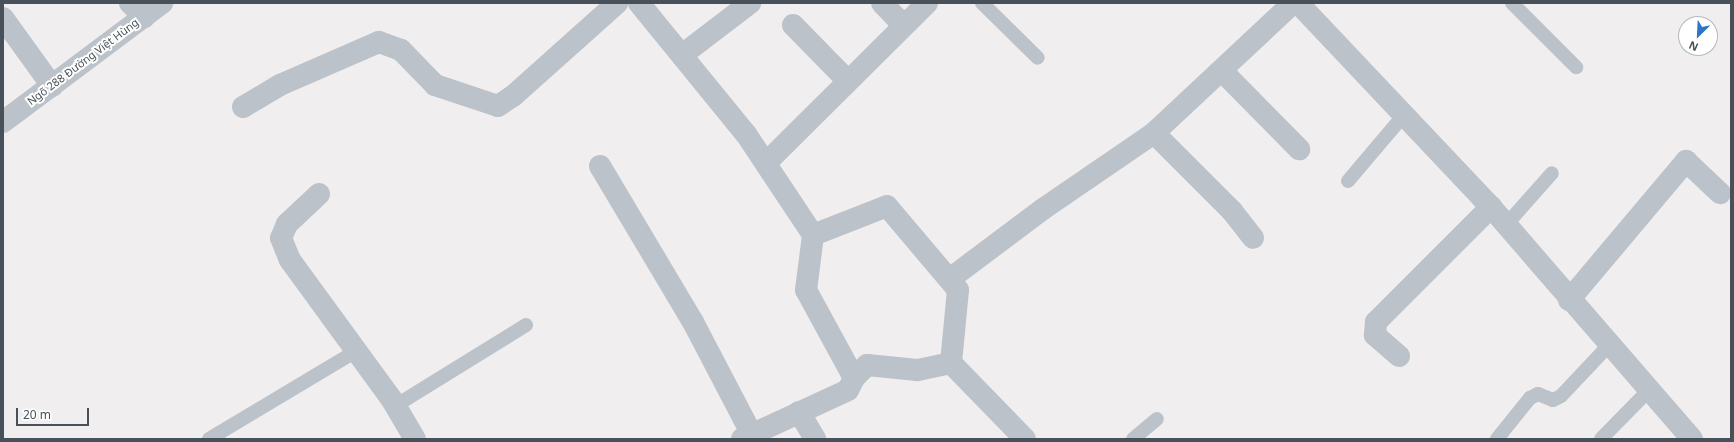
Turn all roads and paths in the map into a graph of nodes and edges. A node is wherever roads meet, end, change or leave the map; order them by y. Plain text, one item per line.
1 (162, 3) edge
2 (617, 3) edge
3 (639, 3) edge
4 (750, 3) edge
5 (882, 3) edge
6 (927, 3) edge
7 (982, 3) edge
8 (1293, 3) edge
9 (1298, 3) edge
10 (1512, 3) edge
11 (137, 10) edge
12 (3, 18) edge
13 (903, 24) junction
14 (793, 25) dead end
15 (682, 55) junction
16 (1038, 58) dead end
17 (1576, 67) dead end
18 (1222, 71) junction
19 (847, 80) junction
20 (52, 86) junction
21 (243, 107) dead end
22 (1404, 115) junction
23 (3, 122) edge
24 (1154, 133) junction
25 (1298, 149) dead end
26 (766, 163) junction
27 (600, 166) dead end
28 (1552, 173) dead end
29 (1348, 181) dead end
30 (1720, 193) dead end
31 (319, 194) dead end
32 (1491, 207) junction
33 (1506, 225) junction
34 (813, 235) junction
35 (1253, 238) dead end
36 (951, 278) junction
37 (1569, 300) junction
38 (526, 325) dead end
39 (1610, 344) junction
40 (356, 351) junction
41 (1399, 356) dead end
42 (951, 363) junction
43 (854, 378) junction
44 (1650, 389) junction
45 (395, 406) junction
46 (799, 412) junction
47 (1157, 419) dead end
48 (747, 436) edge
49 (209, 439) edge
50 (415, 439) edge
51 (815, 439) edge
52 (1025, 439) edge
53 (1133, 439) edge
54 (1497, 439) edge
55 (1601, 439) edge
56 (1692, 439) edge

1 - 11 street, Ngõ 288 Đường Việt Hùng
2 - 21 street
3 - 15 street
4 - 15 street
5 - 13 street
6 - 13 street
7 - 16 lane
8 - 18 street
9 - 22 street
10 - 17 lane
11 - 20 street, Ngõ 288 Đường Việt Hùng
12 - 20 street
13 - 19 street
14 - 19 street
15 - 26 street
18 - 24 street
18 - 25 street
19 - 26 street
20 - 23 street, Ngõ 288 Đường Việt Hùng
22 - 29 lane
22 - 32 street
24 - 35 street
24 - 36 street
26 - 34 street
27 - 48 street
28 - 33 lane
30 - 37 street
31 - 40 street
32 - 33 street
32 - 41 street
33 - 37 street
34 - 36 street
34 - 43 street
36 - 42 street
37 - 39 street
38 - 45 lane
39 - 44 street
39 - 54 lane
40 - 45 street
40 - 49 lane
42 - 43 street
42 - 52 street
43 - 46 street
44 - 55 lane
44 - 56 street
45 - 50 street
46 - 48 street
46 - 51 street
47 - 53 lane

